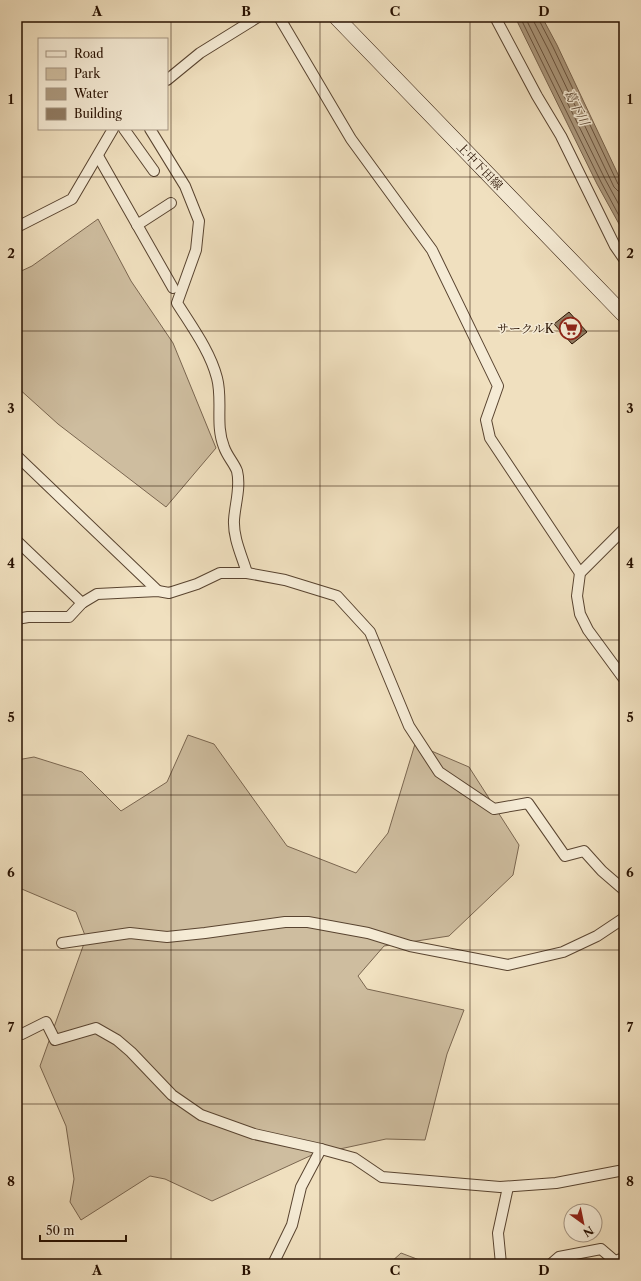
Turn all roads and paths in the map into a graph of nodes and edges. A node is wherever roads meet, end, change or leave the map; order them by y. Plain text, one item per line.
1 (258, 17) edge
2 (279, 17) edge
3 (336, 17) edge
4 (495, 17) edge
5 (168, 79) edge
6 (112, 130) edge
7 (125, 130) edge
8 (151, 130) edge
9 (98, 156) junction
10 (154, 171) dead end
11 (171, 203) dead end
12 (137, 225) junction
13 (17, 227) edge
14 (624, 259) edge
15 (173, 288) dead end
16 (624, 315) edge
17 (19, 463) edge
18 (624, 529) edge
19 (17, 541) edge
20 (247, 573) junction
21 (580, 573) junction
22 (158, 592) junction
23 (82, 603) junction
24 (17, 619) edge
25 (624, 679) edge
26 (624, 890) edge
27 (624, 918) edge
28 (62, 943) dead end
29 (17, 1034) edge
30 (321, 1149) junction
31 (624, 1170) edge
32 (508, 1187) junction
33 (624, 1258) edge
34 (274, 1264) edge
35 (501, 1264) edge
36 (551, 1264) edge

1 - 5 street
2 - 21 street
3 - 16 main road, 上中下田線
4 - 14 street
6 - 9 street
7 - 10 street
8 - 20 street
9 - 12 street
9 - 13 street
11 - 12 street
12 - 15 street
17 - 22 street
18 - 21 street
19 - 23 street
20 - 22 street
20 - 26 street
21 - 25 street
22 - 23 street
23 - 24 street
27 - 28 street
29 - 30 street
30 - 32 street
30 - 34 street
31 - 32 street
32 - 35 street
33 - 36 street

